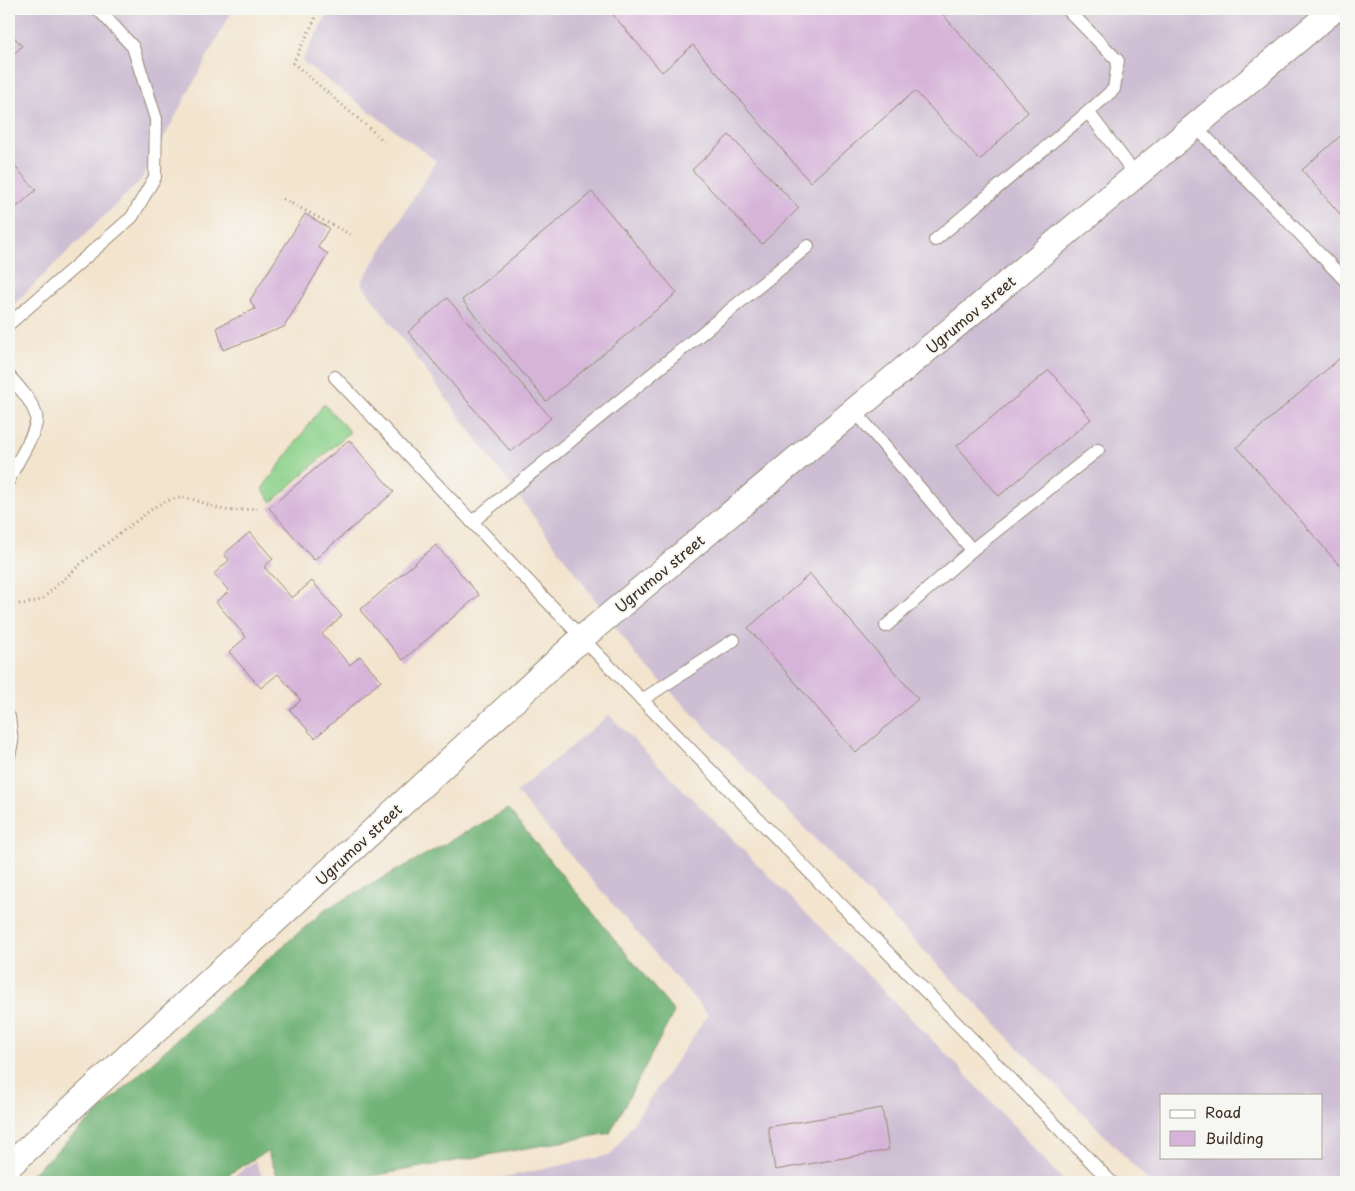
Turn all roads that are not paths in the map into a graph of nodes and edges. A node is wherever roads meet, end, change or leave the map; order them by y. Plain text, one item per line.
1 (98, 9) edge
2 (1067, 9) edge
3 (1334, 9) edge
4 (1088, 112) junction
5 (1194, 126) junction
6 (1136, 175) junction
7 (935, 240) dead end
8 (808, 246) dead end
9 (1346, 281) edge
10 (9, 324) edge
11 (9, 376) edge
12 (335, 377) dead end
13 (854, 410) junction
14 (1098, 450) dead end
15 (9, 480) edge
16 (472, 522) junction
17 (972, 550) junction
18 (886, 626) dead end
19 (582, 638) junction
20 (734, 640) dead end
21 (642, 700) junction
22 (9, 717) edge
23 (9, 756) edge
24 (9, 1166) edge
25 (1112, 1182) edge

1 - 10 lane
2 - 4 lane
3 - 5 street, Ugrumov street
4 - 6 lane
4 - 7 lane
5 - 6 street, Ugrumov street
5 - 9 lane
6 - 13 street, Ugrumov street
8 - 16 lane
11 - 15 lane
12 - 16 lane
13 - 17 lane
13 - 19 street, Ugrumov street
14 - 17 lane
16 - 19 lane
17 - 18 lane
19 - 21 lane
19 - 24 street, Ugrumov street
20 - 21 lane
21 - 25 lane
22 - 23 lane

